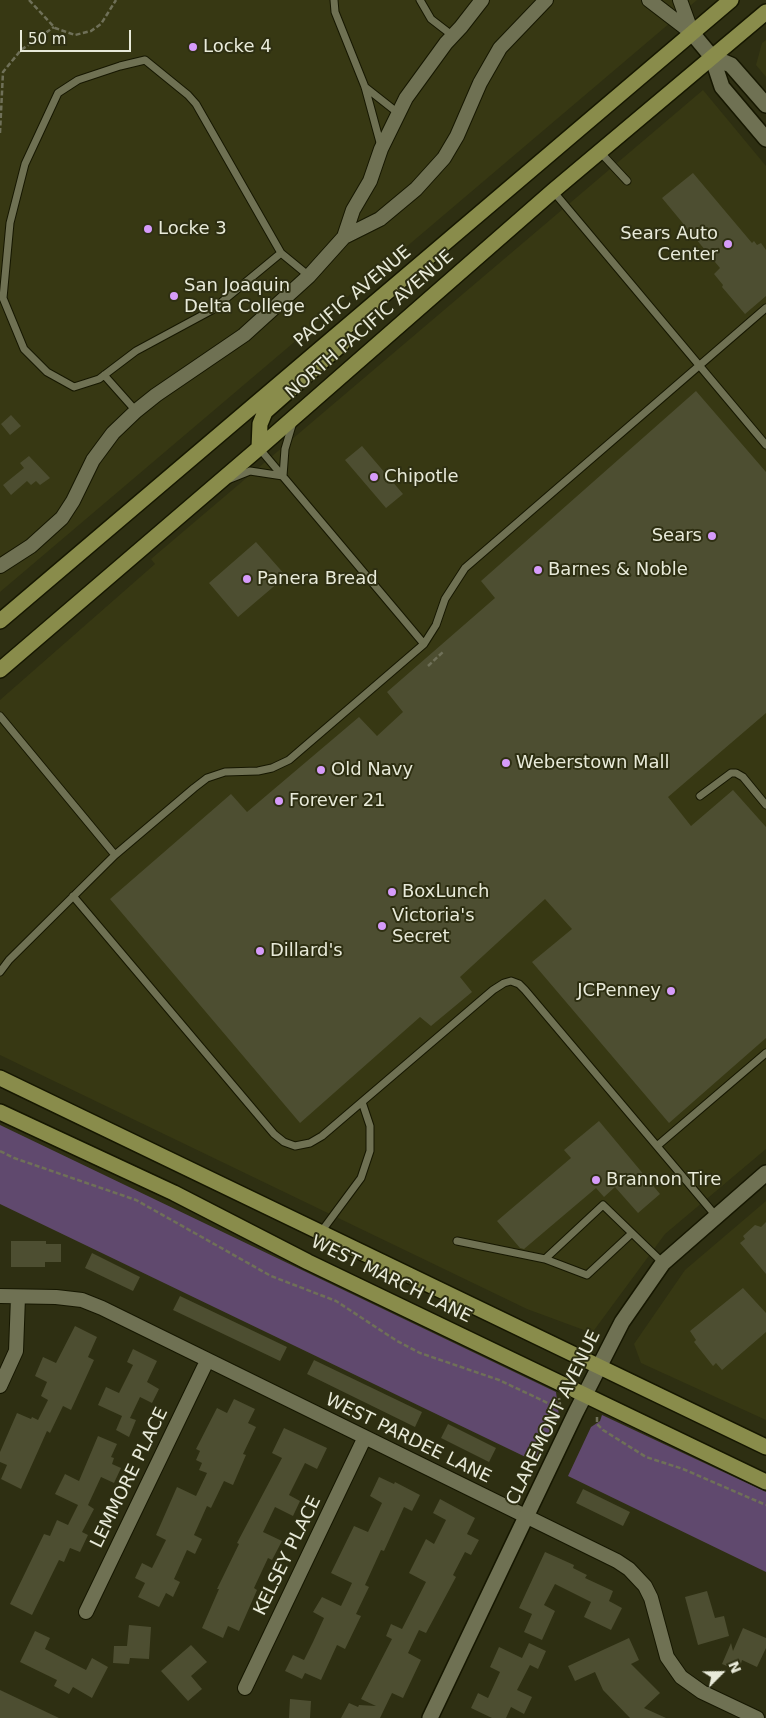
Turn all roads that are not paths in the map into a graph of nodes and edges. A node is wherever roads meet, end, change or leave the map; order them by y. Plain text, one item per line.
1 (334, 0) edge
2 (420, 0) edge
3 (482, 0) edge
4 (546, 0) edge
5 (649, 0) edge
6 (680, 0) edge
7 (731, 0) edge
8 (766, 12) edge
9 (692, 33) junction
10 (452, 36) junction
11 (712, 57) junction
12 (365, 88) junction
13 (766, 105) edge
14 (398, 113) junction
15 (766, 139) edge
16 (381, 149) junction
17 (600, 152) junction
18 (626, 181) dead end
19 (553, 191) junction
20 (344, 237) junction
21 (282, 253) junction
22 (309, 276) junction
23 (766, 308) edge
24 (351, 323) junction
25 (699, 366) junction
26 (104, 375) junction
27 (136, 411) junction
28 (295, 416) junction
29 (766, 445) edge
30 (259, 448) junction
31 (283, 476) junction
32 (215, 484) junction
33 (0, 566) edge
34 (0, 621) edge
35 (424, 644) junction
36 (0, 670) edge
37 (0, 716) edge
38 (700, 796) dead end
39 (766, 805) edge
40 (115, 856) junction
41 (73, 896) junction
42 (0, 972) edge
43 (766, 1053) edge
44 (0, 1078) edge
45 (362, 1102) junction
46 (0, 1112) edge
47 (657, 1146) junction
48 (766, 1173) edge
49 (716, 1216) junction
50 (321, 1232) junction
51 (630, 1234) junction
52 (456, 1241) dead end
53 (545, 1259) junction
54 (663, 1263) junction
55 (0, 1296) edge
56 (18, 1297) junction
57 (207, 1361) junction
58 (599, 1365) junction
59 (0, 1386) edge
60 (585, 1394) junction
61 (364, 1439) junction
62 (766, 1447) edge
63 (766, 1482) edge
64 (527, 1518) junction
65 (86, 1612) dead end
66 (245, 1688) dead end
67 (430, 1718) edge
68 (757, 1718) edge

1 - 12 lane
2 - 10 lane
3 - 10 street
4 - 20 street
5 - 9 street
6 - 9 street
7 - 9 main road, PACIFIC AVENUE
8 - 11 main road, NORTH PACIFIC AVENUE
9 - 11 street
9 - 24 main road, PACIFIC AVENUE
10 - 14 street
11 - 13 street
11 - 15 street
11 - 17 main road, NORTH PACIFIC AVENUE
12 - 14 lane
12 - 16 lane
14 - 16 street
16 - 20 street
17 - 18 lane
17 - 19 main road, NORTH PACIFIC AVENUE
19 - 25 lane
19 - 28 main road, NORTH PACIFIC AVENUE
20 - 22 street
21 - 22 lane
21 - 26 lane
21 - 26 lane
22 - 27 street
23 - 25 lane
24 - 30 main road
24 - 34 main road, PACIFIC AVENUE
25 - 29 lane
25 - 35 lane
26 - 27 lane
27 - 33 street
28 - 30 main road, NORTH PACIFIC AVENUE
28 - 31 lane
30 - 31 lane
30 - 32 main road, NORTH PACIFIC AVENUE
31 - 32 lane
31 - 35 lane
32 - 36 main road, NORTH PACIFIC AVENUE
35 - 40 lane
37 - 40 lane
38 - 39 lane
40 - 41 lane
41 - 42 lane
41 - 45 lane
43 - 47 lane
44 - 50 main road, WEST MARCH LANE
45 - 47 lane
45 - 50 lane
46 - 60 main road, WEST MARCH LANE
47 - 49 lane
48 - 49 street, CLAREMONT AVENUE
49 - 54 street, CLAREMONT AVENUE
50 - 58 main road, WEST MARCH LANE
51 - 53 lane
51 - 53 lane
51 - 54 lane
52 - 53 lane
54 - 58 street, CLAREMONT AVENUE
55 - 56 street, WEST PARDEE LANE
56 - 57 street, WEST PARDEE LANE
56 - 59 street
57 - 61 street, WEST PARDEE LANE
57 - 65 street, LEMMORE PLACE
58 - 60 street, CLAREMONT AVENUE
58 - 62 main road, WEST MARCH LANE
60 - 63 main road, WEST MARCH LANE
60 - 64 street, CLAREMONT AVENUE
61 - 64 street, WEST PARDEE LANE
61 - 66 street, KELSEY PLACE
64 - 67 street, CLAREMONT AVENUE
64 - 68 street, WEST PARDEE LANE

